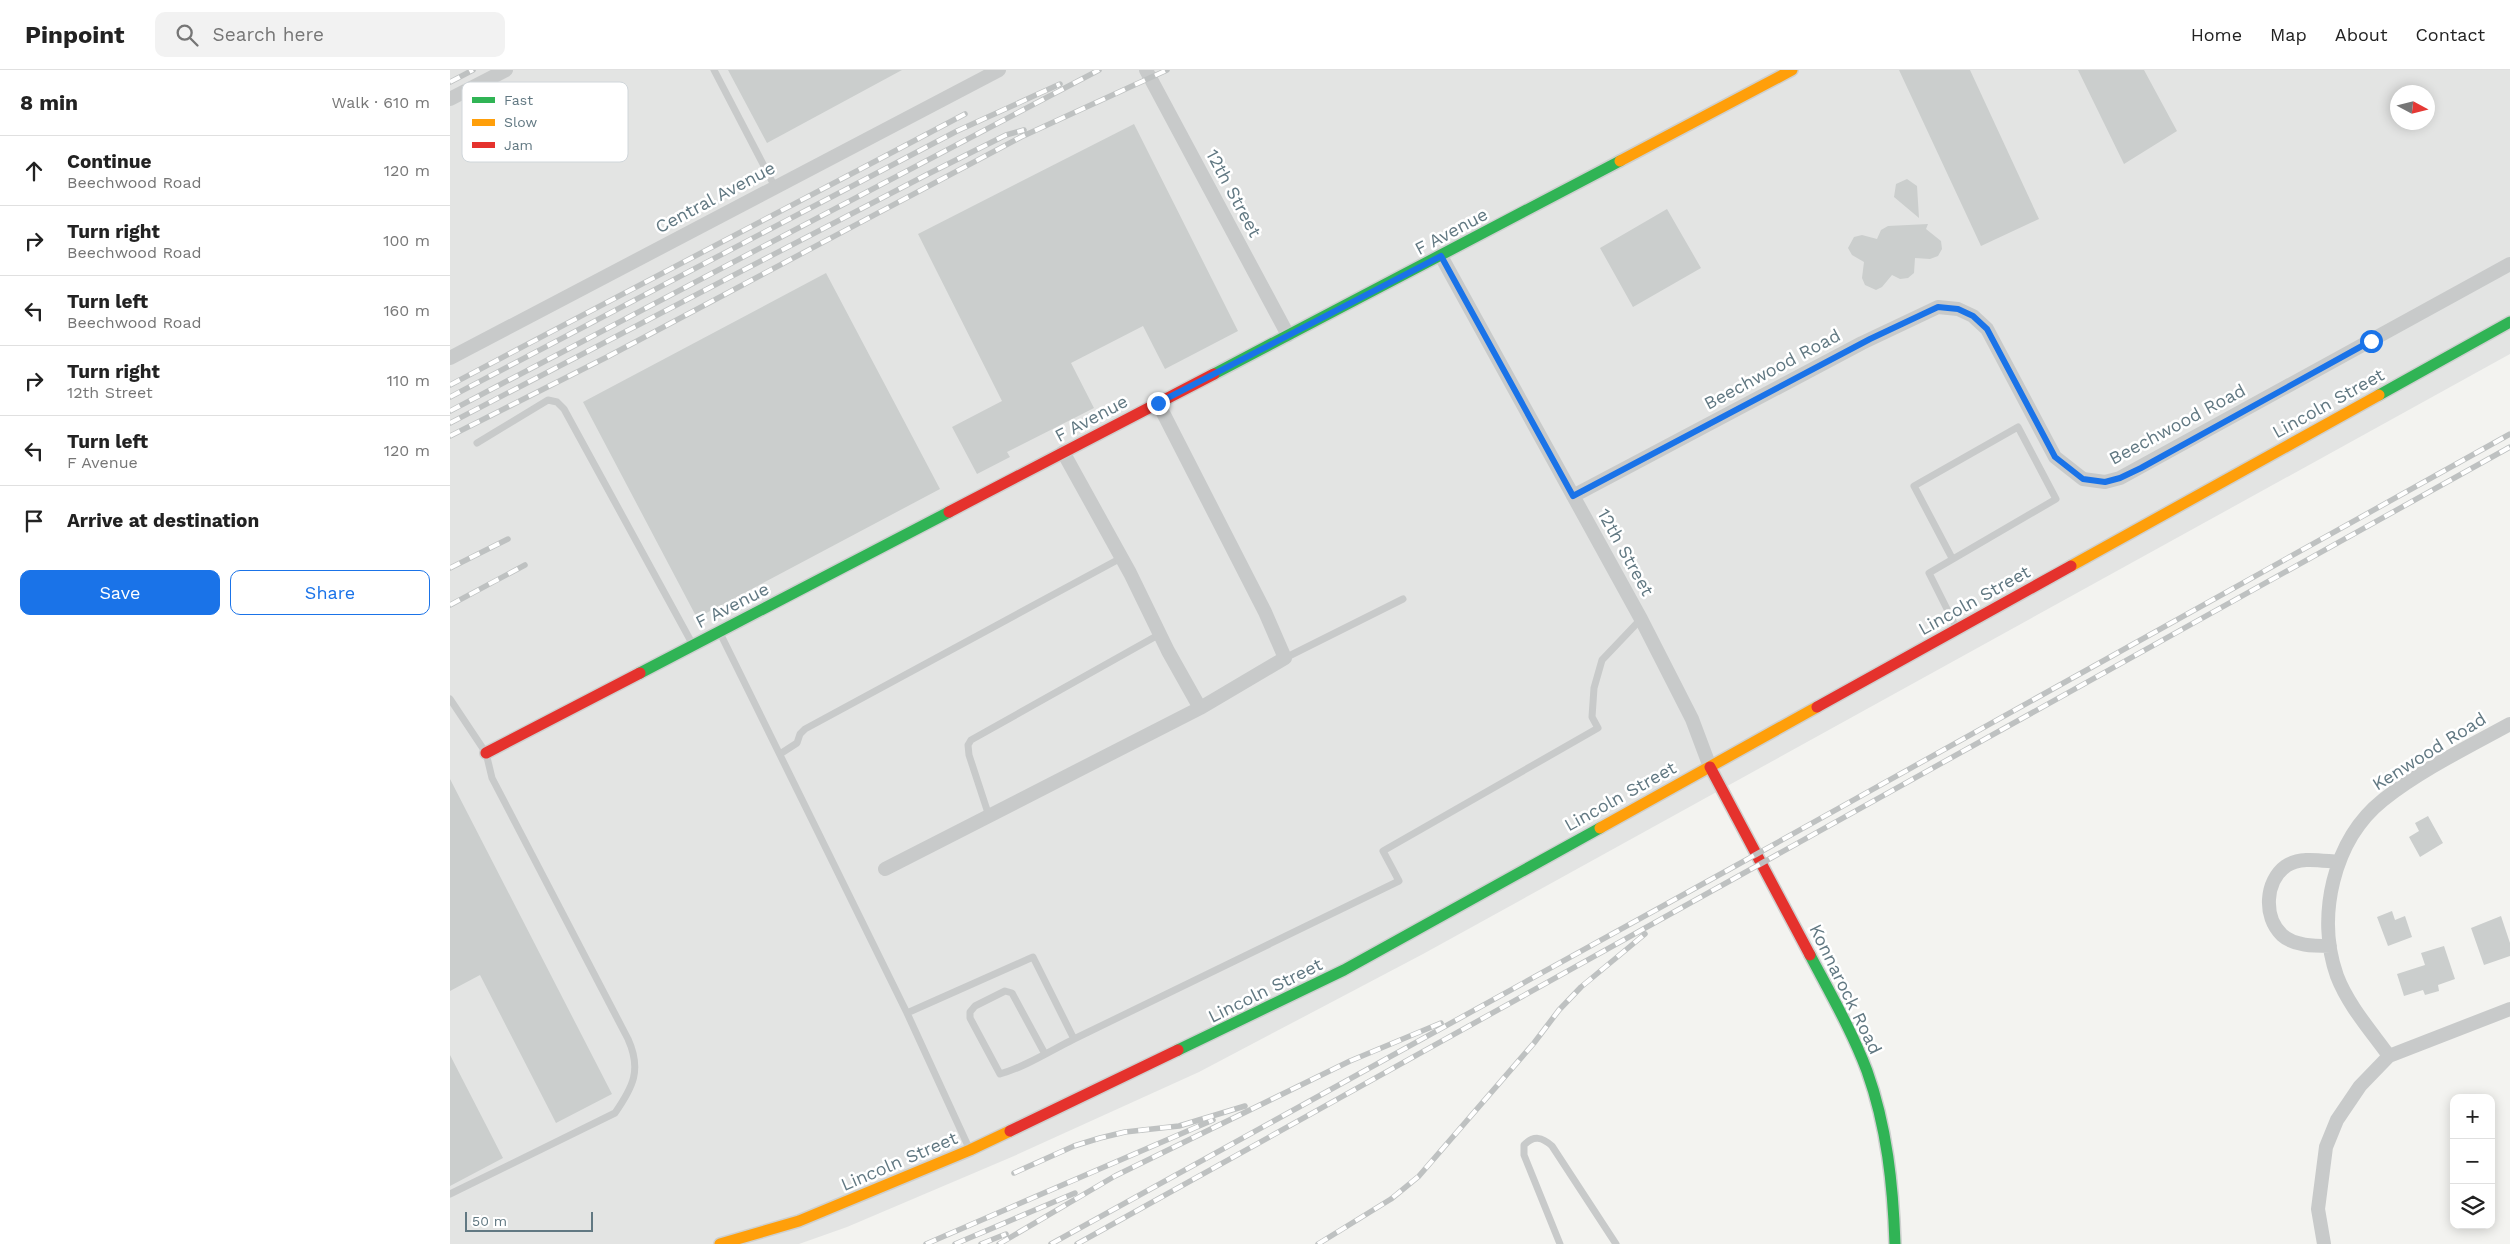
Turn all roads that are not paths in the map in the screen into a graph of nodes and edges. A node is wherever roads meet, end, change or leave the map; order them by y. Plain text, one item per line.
1 (506, 70) edge
2 (714, 70) edge
3 (999, 70) edge
4 (1146, 70) edge
5 (1792, 70) edge
6 (483, 82) edge
7 (462, 93) edge
8 (450, 99) edge
9 (775, 187) junction
10 (1441, 256) junction
11 (2510, 264) edge
12 (2510, 322) edge
13 (1288, 335) junction
14 (450, 358) edge
15 (1158, 403) junction
16 (477, 444) dead end
17 (1063, 452) junction
18 (1573, 496) junction
19 (1121, 558) junction
20 (1952, 558) junction
21 (1403, 599) dead end
22 (1641, 619) junction
23 (1957, 629) junction
24 (719, 632) junction
25 (1160, 634) junction
26 (693, 645) junction
27 (1285, 658) junction
28 (450, 699) edge
29 (1200, 708) junction
30 (2510, 724) edge
31 (486, 753) junction
32 (780, 754) junction
33 (1710, 767) junction
34 (990, 816) junction
35 (2339, 862) junction
36 (885, 869) dead end
37 (2330, 946) junction
38 (2510, 1009) edge
39 (907, 1013) junction
40 (1074, 1039) junction
41 (1045, 1054) junction
42 (2389, 1056) junction
43 (970, 1150) junction
44 (450, 1194) edge
45 (720, 1244) edge
46 (1560, 1244) edge
47 (1616, 1244) edge
48 (1895, 1244) edge
49 (2324, 1244) edge

1 - 6 street
2 - 9 lane
3 - 9 street, Central Avenue
4 - 13 street, 12th Street
5 - 10 main road, F Avenue
7 - 8 street
9 - 14 street, Central Avenue
10 - 13 main road, F Avenue
10 - 18 street, 12th Street
11 - 18 street, Beechwood Road
12 - 23 main road, Lincoln Street
13 - 15 main road, F Avenue
15 - 17 main road, F Avenue
15 - 27 street
16 - 26 lane
17 - 19 street
17 - 24 main road, F Avenue
18 - 22 street, 12th Street
19 - 25 street
19 - 32 lane
20 - 20 lane
20 - 23 lane
21 - 27 lane
22 - 33 street, 12th Street
22 - 40 lane
23 - 33 main road, Lincoln Street
24 - 26 main road, F Avenue
24 - 32 lane
25 - 29 street
25 - 34 lane
26 - 31 main road, F Avenue
27 - 29 street
28 - 31 lane
29 - 34 street
30 - 35 street, Kenwood Road
31 - 44 lane
32 - 39 lane
33 - 43 main road, Lincoln Street
33 - 48 main road, Konnarock Road
34 - 36 street
35 - 37 street, Kenwood Road
35 - 37 street
37 - 42 street, Kenwood Road
38 - 42 street
39 - 40 lane
39 - 43 lane
40 - 41 lane
41 - 41 lane
42 - 49 street
43 - 45 main road, Lincoln Street
46 - 47 lane

